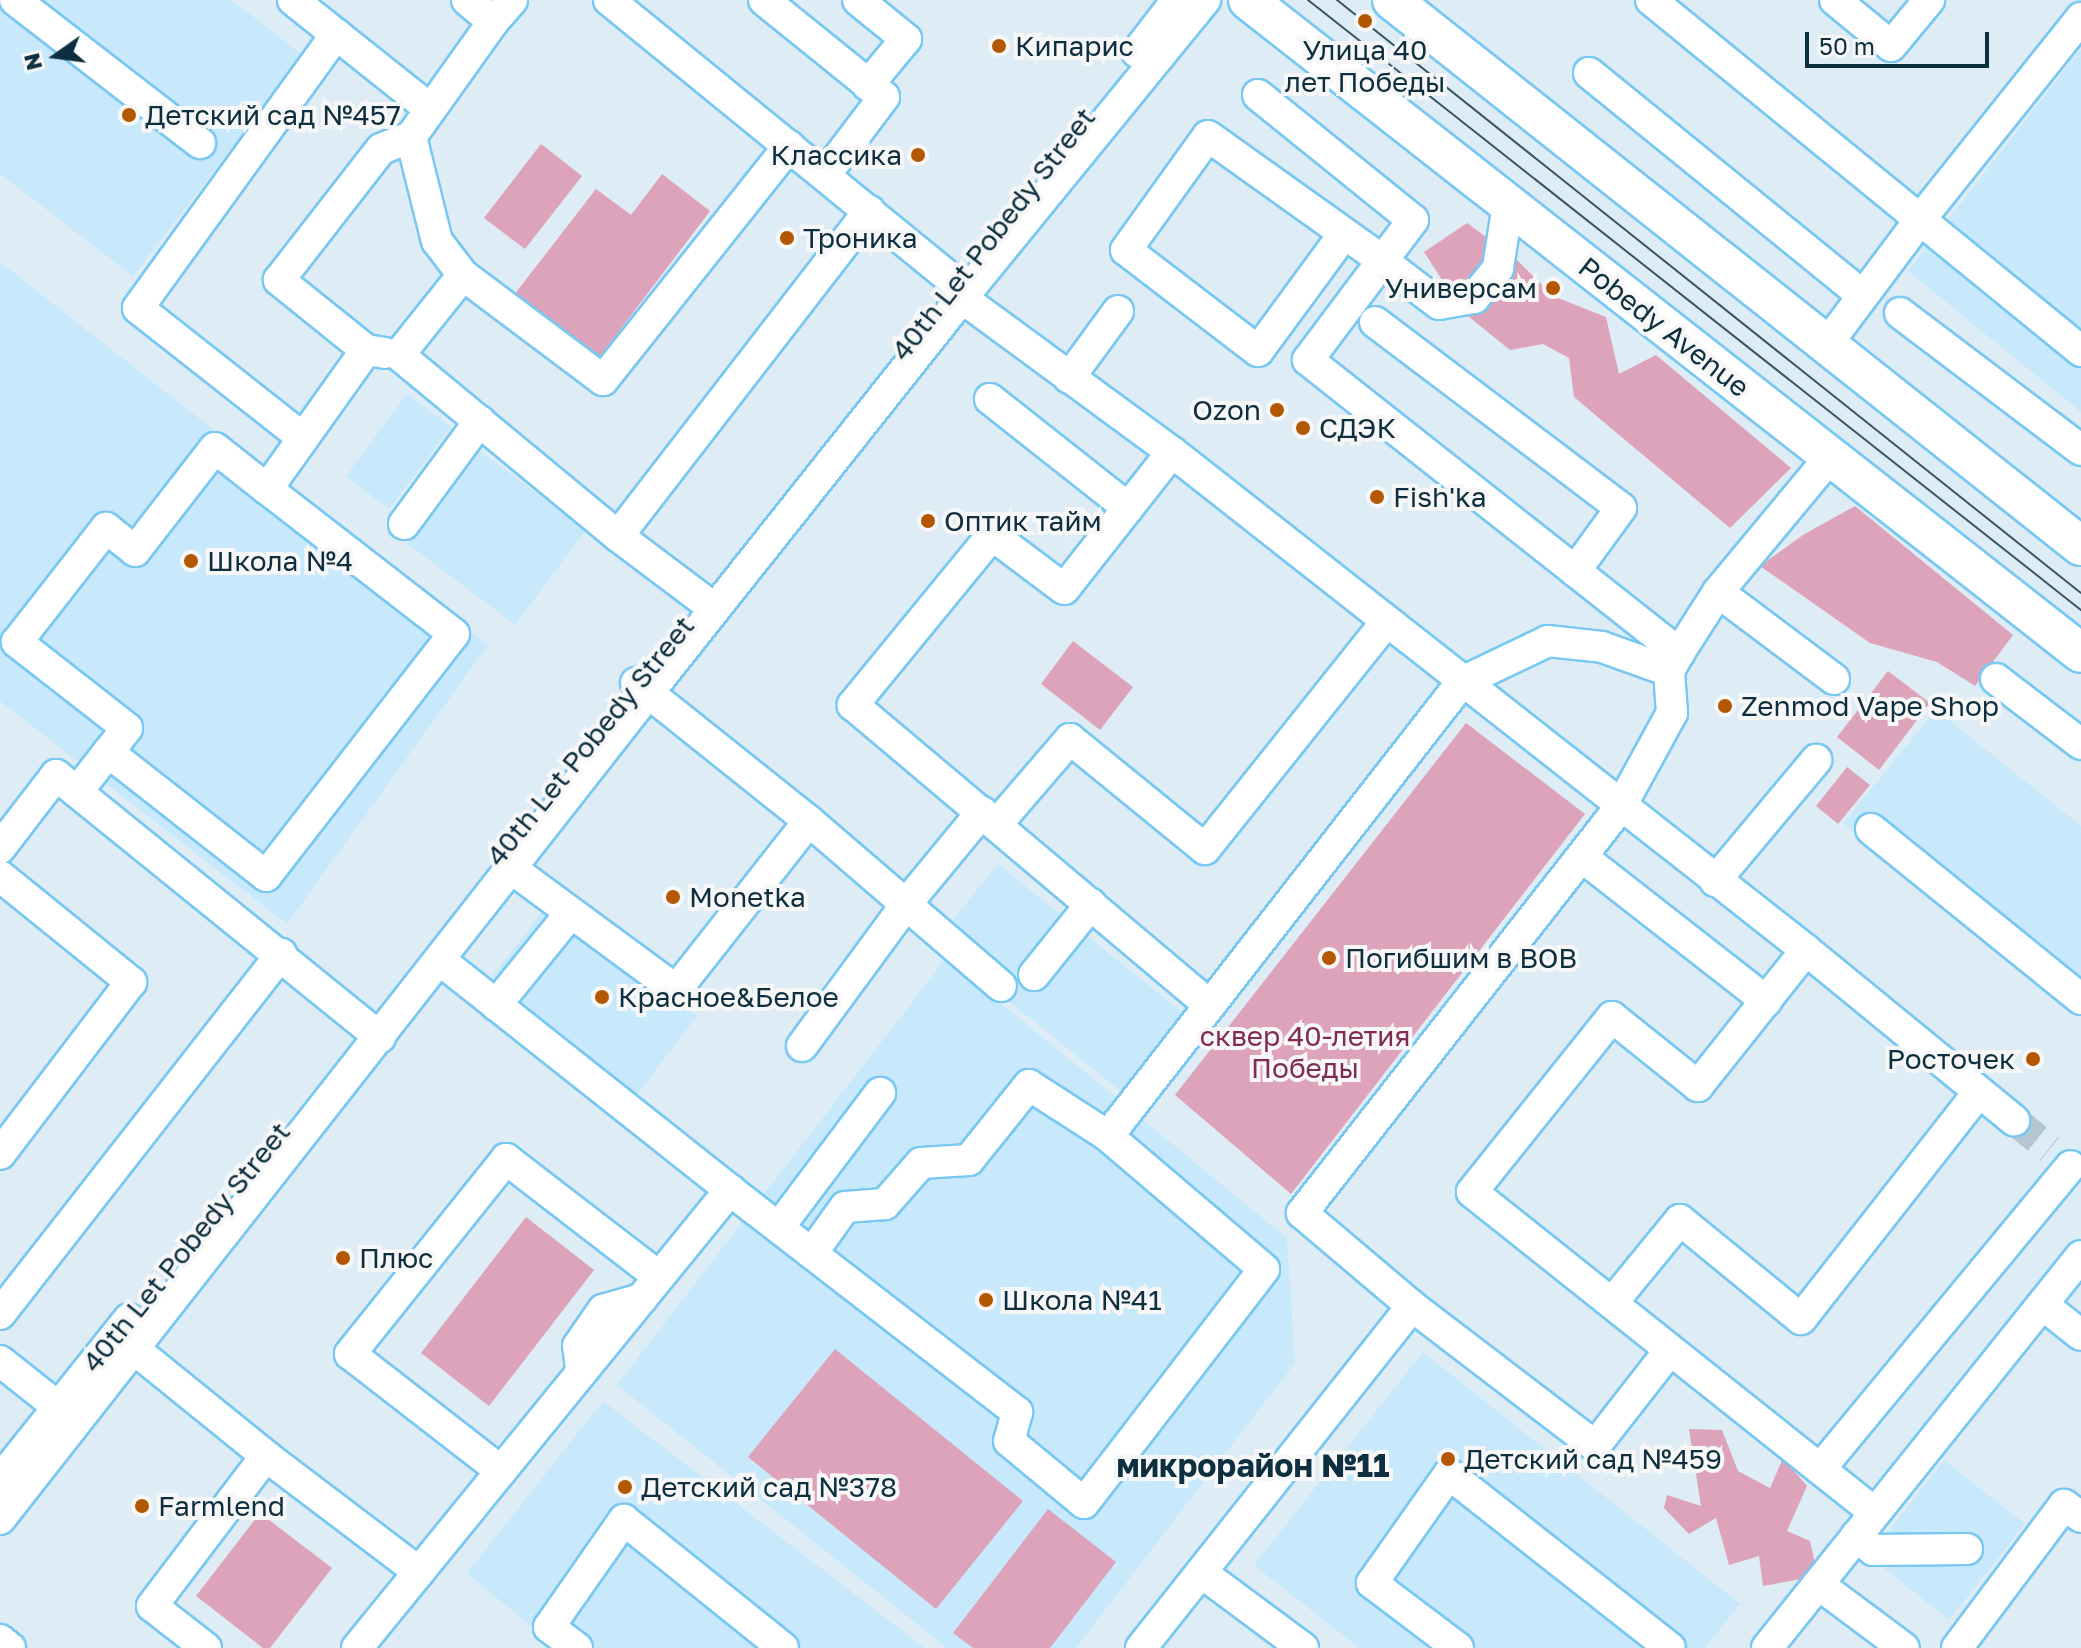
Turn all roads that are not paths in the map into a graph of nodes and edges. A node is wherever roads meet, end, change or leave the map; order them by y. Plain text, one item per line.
1 (15, 0) edge
2 (293, 0) edge
3 (467, 0) edge
4 (609, 0) edge
5 (764, 0) edge
6 (858, 0) edge
7 (1177, 0) edge
8 (1205, 0) edge
9 (1248, 0) edge
10 (1392, 0) edge
11 (1651, 0) edge
12 (1835, 0) edge
13 (1929, 0) edge
14 (503, 11) edge
15 (2081, 18) edge
16 (336, 34) junction
17 (2071, 51) edge
18 (1589, 73) dead end
19 (868, 85) junction
20 (1258, 95) dead end
21 (430, 109) junction
22 (411, 137) junction
23 (200, 143) dead end
24 (789, 146) junction
25 (825, 175) junction
26 (1508, 204) junction
27 (869, 211) junction
28 (1919, 221) junction
29 (1344, 234) junction
30 (1382, 261) junction
31 (463, 275) junction
32 (959, 290) junction
33 (1862, 295) junction
34 (1118, 311) dead end
35 (1900, 313) dead end
36 (1375, 322) dead end
37 (1827, 344) junction
38 (366, 350) junction
39 (2081, 351) edge
40 (399, 355) junction
41 (1069, 378) junction
42 (990, 399) dead end
43 (480, 421) junction
44 (303, 438) junction
45 (2081, 450) edge
46 (1172, 452) junction
47 (1830, 457) junction
48 (267, 489) junction
49 (1128, 508) junction
50 (404, 524) dead end
51 (618, 536) junction
52 (2081, 546) edge
53 (1575, 571) junction
54 (1718, 592) junction
55 (703, 600) junction
56 (1386, 622) junction
57 (2081, 653) edge
58 (1674, 662) junction
59 (1834, 679) dead end
60 (1996, 679) dead end
61 (1462, 682) junction
62 (642, 688) junction
63 (2081, 744) edge
64 (108, 752) junction
65 (1816, 760) dead end
66 (77, 792) junction
67 (1621, 806) junction
68 (990, 818) junction
69 (809, 821) junction
70 (1871, 829) dead end
71 (0, 848) edge
72 (1582, 857) junction
73 (512, 869) junction
74 (0, 876) edge
75 (1715, 881) junction
76 (907, 903) junction
77 (1091, 904) junction
78 (570, 914) junction
79 (1806, 950) junction
80 (281, 954) junction
81 (441, 961) junction
82 (1034, 975) dead end
83 (1001, 986) dead end
84 (2081, 999) edge
85 (1766, 1001) junction
86 (496, 1005) junction
87 (1209, 1005) junction
88 (372, 1030) junction
89 (802, 1046) dead end
90 (1979, 1092) junction
91 (880, 1093) dead end
92 (2014, 1120) tunnel mouth
93 (1108, 1136) junction
94 (0, 1154) edge
95 (2067, 1163) edge
96 (730, 1190) junction
97 (779, 1227) junction
98 (812, 1253) junction
99 (2081, 1256) edge
100 (650, 1288) junction
101 (1612, 1303) junction
102 (2043, 1305) junction
103 (1412, 1306) junction
104 (0, 1314) edge
105 (2081, 1335) edge
106 (124, 1341) junction
107 (1670, 1350) junction
108 (0, 1361) edge
109 (58, 1407) junction
110 (266, 1456) junction
111 (1820, 1469) junction
112 (501, 1471) junction
113 (0, 1480) edge
114 (2081, 1517) edge
115 (0, 1519) edge
116 (1865, 1524) junction
117 (1967, 1549) dead end
118 (419, 1572) junction
119 (1202, 1573) junction
120 (1818, 1584) junction
121 (0, 1640) edge
122 (1665, 1647) edge
123 (10, 1648) edge
124 (206, 1648) edge
125 (357, 1648) edge
126 (577, 1648) edge
127 (783, 1648) edge
128 (1141, 1648) edge
129 (1303, 1648) edge
130 (1458, 1648) edge
131 (1767, 1648) edge
132 (1904, 1648) edge
133 (1957, 1648) edge

1 - 23 street
2 - 16 street
3 - 14 street
4 - 24 street
5 - 19 street
6 - 19 street
7 - 32 street, 40th Let Pobedy Street
8 - 32 street, 40th Let Pobedy Street
9 - 26 main road, Pobedy Avenue
10 - 37 main road
11 - 28 street
12 - 13 street
14 - 21 street
15 - 17 street
16 - 21 street
16 - 44 street
17 - 28 street
18 - 33 street
19 - 25 street
20 - 30 street
21 - 22 street
22 - 31 street
22 - 38 street
24 - 25 street
24 - 31 street
25 - 27 street
26 - 30 street
26 - 47 main road, Pobedy Avenue
27 - 32 street
27 - 51 street
28 - 33 street
28 - 39 street
29 - 29 street
29 - 30 street
30 - 53 street
31 - 40 street
32 - 41 street
32 - 55 street, 40th Let Pobedy Street
32 - 62 street
33 - 37 street
34 - 41 street
35 - 45 street
36 - 53 street
37 - 52 main road
38 - 40 street
38 - 44 street
40 - 43 street
41 - 46 street
42 - 49 street
43 - 50 street
43 - 51 street
44 - 48 street
46 - 49 street
46 - 56 street
47 - 54 street
47 - 57 main road, Pobedy Avenue
48 - 64 street
48 - 64 street
49 - 68 street
51 - 55 street
53 - 58 street
54 - 58 street
54 - 59 street
55 - 62 street, 40th Let Pobedy Street
56 - 61 street
56 - 68 street
58 - 61 street
58 - 67 street
60 - 63 street
61 - 67 street
61 - 87 street
62 - 69 street
62 - 73 street
62 - 88 street, 40th Let Pobedy Street
64 - 66 street
65 - 75 street
66 - 71 street
66 - 80 street
67 - 72 street
67 - 75 street
68 - 76 street
68 - 77 street
69 - 76 street
69 - 78 street
70 - 84 street
72 - 85 street
72 - 103 street
73 - 78 street
73 - 81 street
74 - 94 street
75 - 79 street
76 - 83 street
76 - 89 street
77 - 82 street
77 - 87 street
78 - 86 street
79 - 85 street
79 - 90 street
80 - 88 street
80 - 104 street
81 - 86 street
81 - 88 street, 40th Let Pobedy Street
85 - 101 street
86 - 96 street
87 - 93 street
88 - 106 street, 40th Let Pobedy Street
90 - 92 street
90 - 101 street
91 - 97 street
93 - 98 street
93 - 98 street
95 - 111 street
96 - 97 street
96 - 100 street
97 - 98 street
99 - 102 street
100 - 112 street
100 - 112 street
101 - 107 street
102 - 105 street
102 - 116 street
103 - 107 street
103 - 119 street
106 - 109 street, 40th Let Pobedy Street
106 - 110 street
106 - 115 street, 40th Let Pobedy Street
107 - 111 street
108 - 109 street
109 - 113 street, 40th Let Pobedy Street
110 - 118 street
110 - 124 street
111 - 116 street
112 - 118 street
114 - 133 street
116 - 117 street
116 - 120 street
118 - 125 street
119 - 128 street
119 - 129 street
120 - 131 street
120 - 132 street
121 - 123 street
122 - 130 street
126 - 127 street

